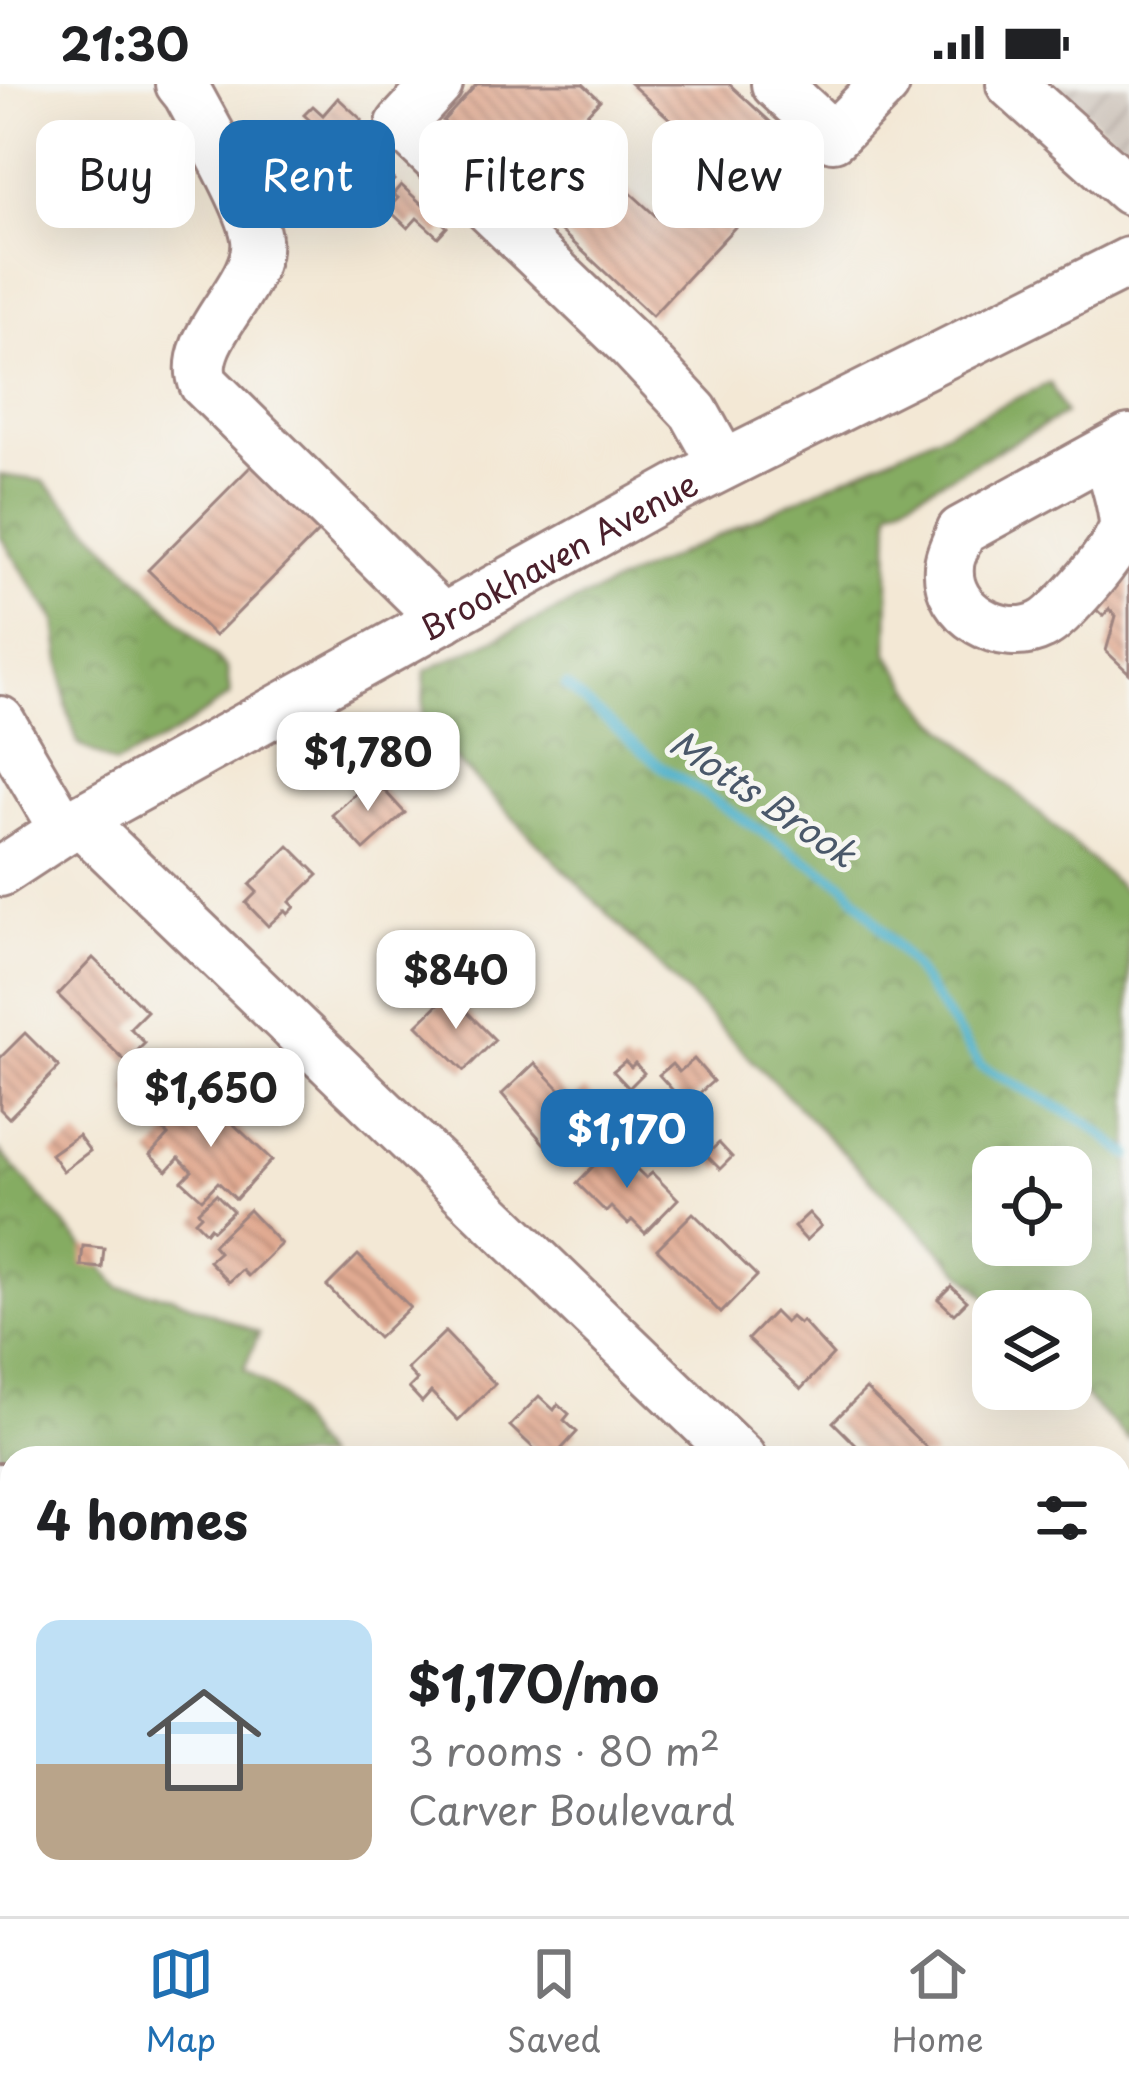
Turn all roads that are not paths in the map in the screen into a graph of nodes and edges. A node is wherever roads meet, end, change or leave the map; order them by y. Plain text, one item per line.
1 (179, 84) edge
2 (438, 84) edge
3 (776, 84) edge
4 (885, 84) edge
5 (1011, 84) edge
6 (1129, 190) edge
7 (1129, 262) edge
8 (723, 464) junction
9 (442, 619) junction
10 (0, 721) edge
11 (72, 825) junction
12 (0, 872) edge
13 (728, 1446) edge

1 - 9 street
2 - 8 street
3 - 4 street
5 - 6 street
7 - 8 street, Brookhaven Avenue
8 - 9 street, Brookhaven Avenue
9 - 11 street, Brookhaven Avenue
10 - 11 street
11 - 12 street, Brookhaven Avenue
11 - 13 street

